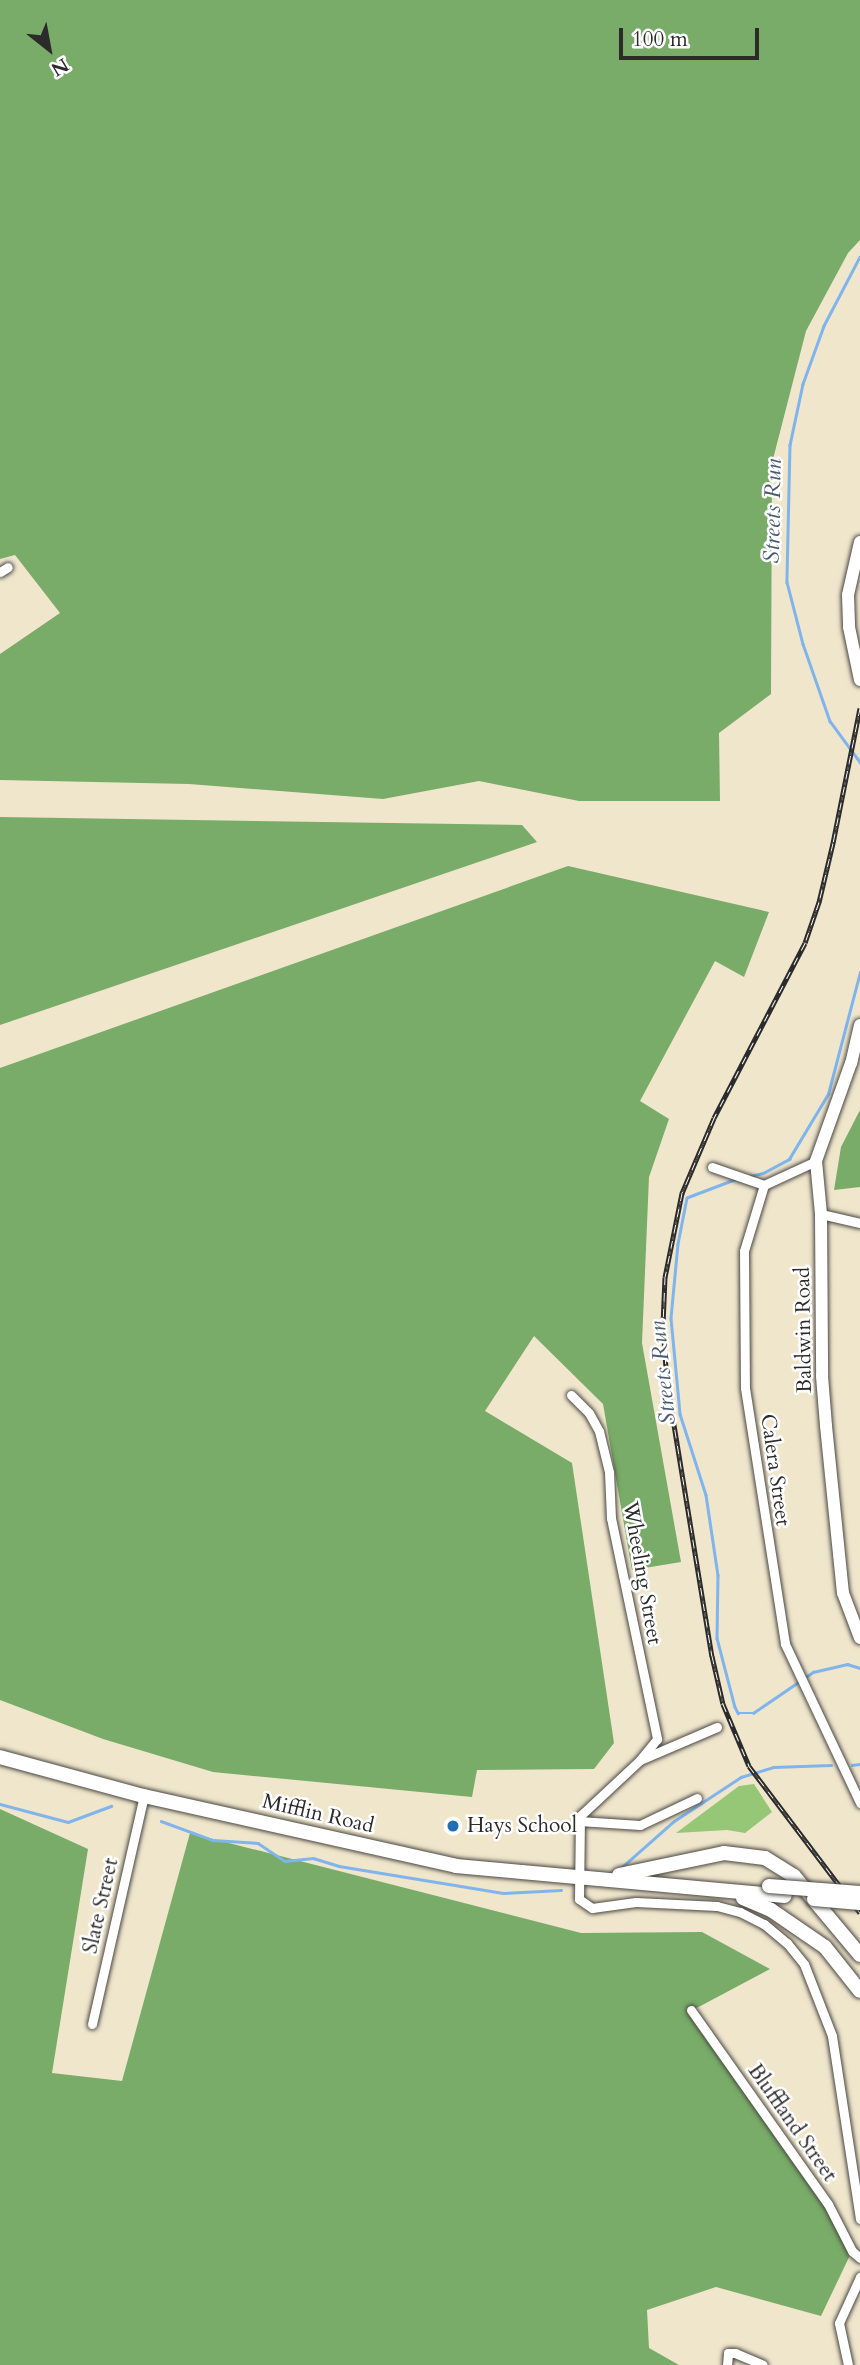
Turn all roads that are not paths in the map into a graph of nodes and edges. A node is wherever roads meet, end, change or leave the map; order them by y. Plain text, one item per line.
1 (860, 542) edge
2 (860, 680) edge
3 (860, 1025) edge
4 (816, 1161) junction
5 (712, 1167) dead end
6 (764, 1185) junction
7 (821, 1214) junction
8 (860, 1223) edge
9 (571, 1395) dead end
10 (860, 1638) edge
11 (717, 1727) dead end
12 (0, 1757) edge
13 (640, 1760) junction
14 (144, 1796) junction
15 (697, 1798) dead end
16 (860, 1803) edge
17 (579, 1821) junction
18 (578, 1876) junction
19 (593, 1877) junction
20 (631, 1881) junction
21 (718, 1891) junction
22 (860, 1893) edge
23 (860, 1903) edge
24 (860, 1955) edge
25 (860, 1991) edge
26 (691, 2010) dead end
27 (92, 2024) dead end
28 (860, 2219) edge
29 (860, 2258) edge
30 (860, 2277) edge
31 (727, 2365) edge
32 (764, 2365) edge
33 (848, 2365) edge

1 - 2 main road
3 - 4 main road, Baldwin Road
4 - 6 street
4 - 7 main road, Baldwin Road
5 - 6 street
6 - 16 street, Calera Street
7 - 8 street
7 - 10 main road, Baldwin Road
9 - 13 street, Wheeling Street
11 - 13 street
12 - 14 main road, Mifflin Road
13 - 17 street
14 - 18 main road, Mifflin Road
14 - 27 street, Slate Street
15 - 17 street
17 - 18 street
18 - 19 main road, Mifflin Road
18 - 28 street
19 - 20 main road, Mifflin Road
19 - 24 main road
20 - 21 main road, Mifflin Road
20 - 22 main road, Mifflin Road, bridge
21 - 23 main road, Mifflin Road, bridge
21 - 25 main road
26 - 29 street, Bluffland Street
30 - 33 street
31 - 32 street

